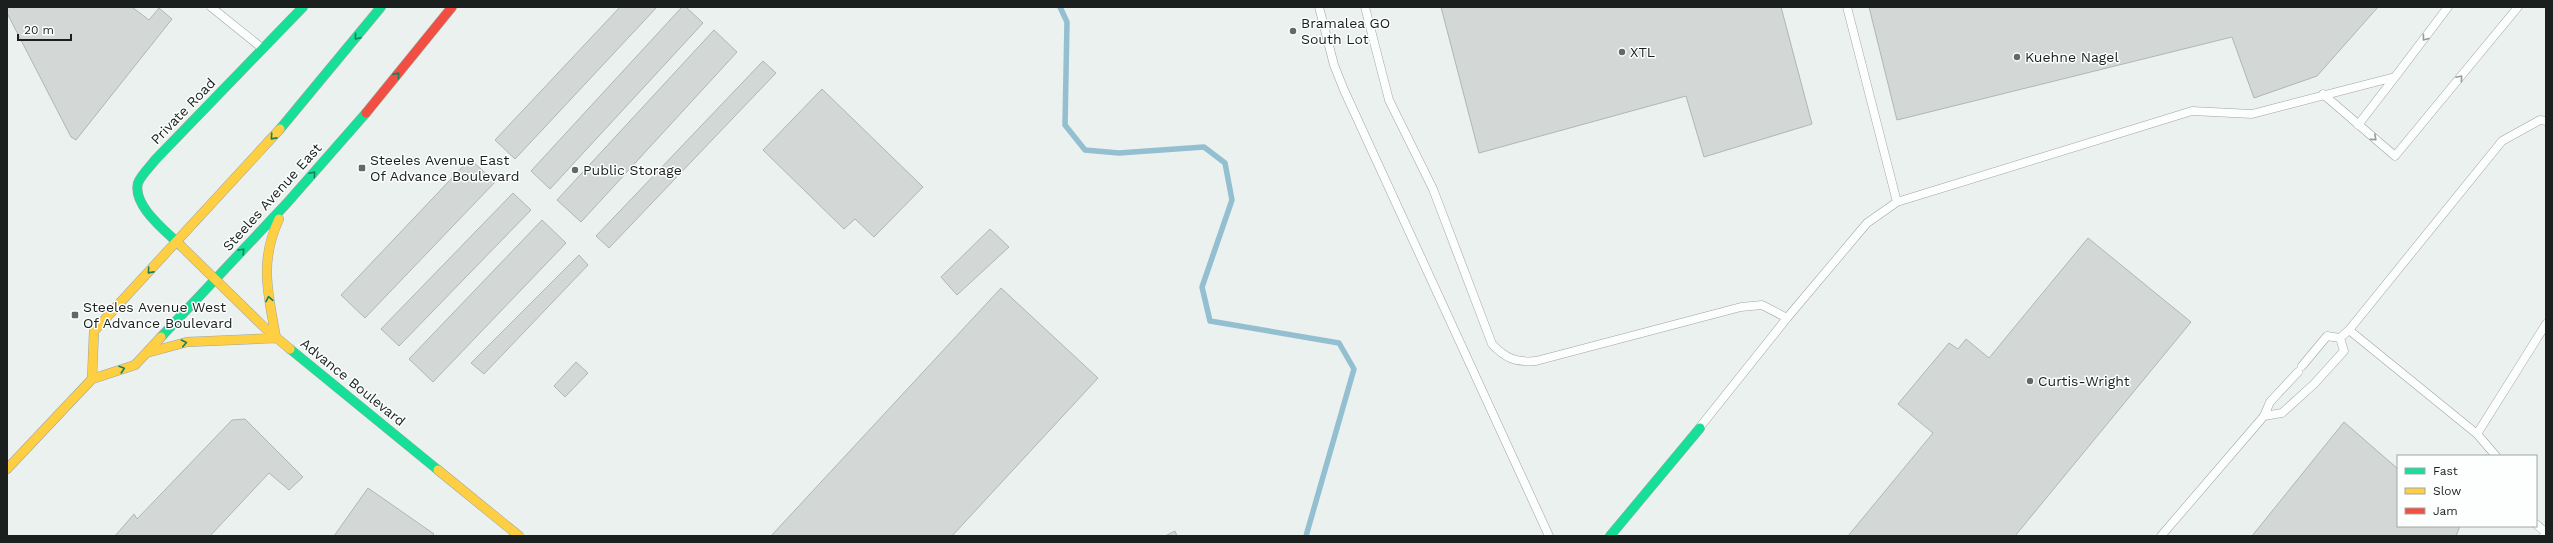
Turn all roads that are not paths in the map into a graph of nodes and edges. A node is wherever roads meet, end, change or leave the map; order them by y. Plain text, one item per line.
1 (211, 7) edge
2 (303, 7) edge
3 (381, 7) edge
4 (452, 7) edge
5 (1319, 7) edge
6 (1365, 7) edge
7 (1847, 7) edge
8 (2448, 7) edge
9 (2518, 7) edge
10 (262, 49) junction
11 (2395, 77) junction
12 (2323, 94) junction
13 (2546, 121) edge
14 (2358, 125) junction
15 (1897, 202) junction
16 (287, 203) junction
17 (176, 242) junction
18 (216, 280) junction
19 (1787, 318) junction
20 (2546, 324) edge
21 (2350, 330) junction
22 (276, 338) junction
23 (2340, 338) junction
24 (146, 353) junction
25 (92, 379) junction
26 (2264, 416) junction
27 (1700, 428) joint
28 (2477, 434) junction
29 (2495, 455) edge
30 (7, 469) edge
31 (2537, 525) edge
32 (520, 536) edge
33 (1549, 536) edge
34 (1610, 536) edge
35 (2161, 536) edge
36 (2543, 536) edge

1 - 10 lane
2 - 10 main road, Private Road
3 -> 17 main road
16 -> 4 main road, Steeles Avenue East
5 - 33 lane
6 - 19 lane
7 - 15 lane
8 -> 11 lane
14 -> 9 lane
10 - 17 main road, Private Road
11 - 12 lane
11 - 14 lane
12 - 14 lane
12 - 15 lane
13 - 21 lane
15 - 19 lane
18 -> 16 main road, Steeles Avenue East
22 -> 16 main road
17 - 18 main road, Advance Boulevard
17 -> 25 main road
18 - 22 main road, Advance Boulevard
18 - 24 main road, Steeles Avenue East
19 - 27 lane
20 - 28 lane
21 - 23 lane
21 - 28 lane
24 -> 22 main road
22 - 32 main road, Advance Boulevard
23 - 26 lane
23 - 26 lane
25 -> 24 main road, Steeles Avenue East
25 - 30 main road, Steeles Avenue East
26 - 35 lane
27 - 34 main road
28 - 29 lane
31 - 36 lane

